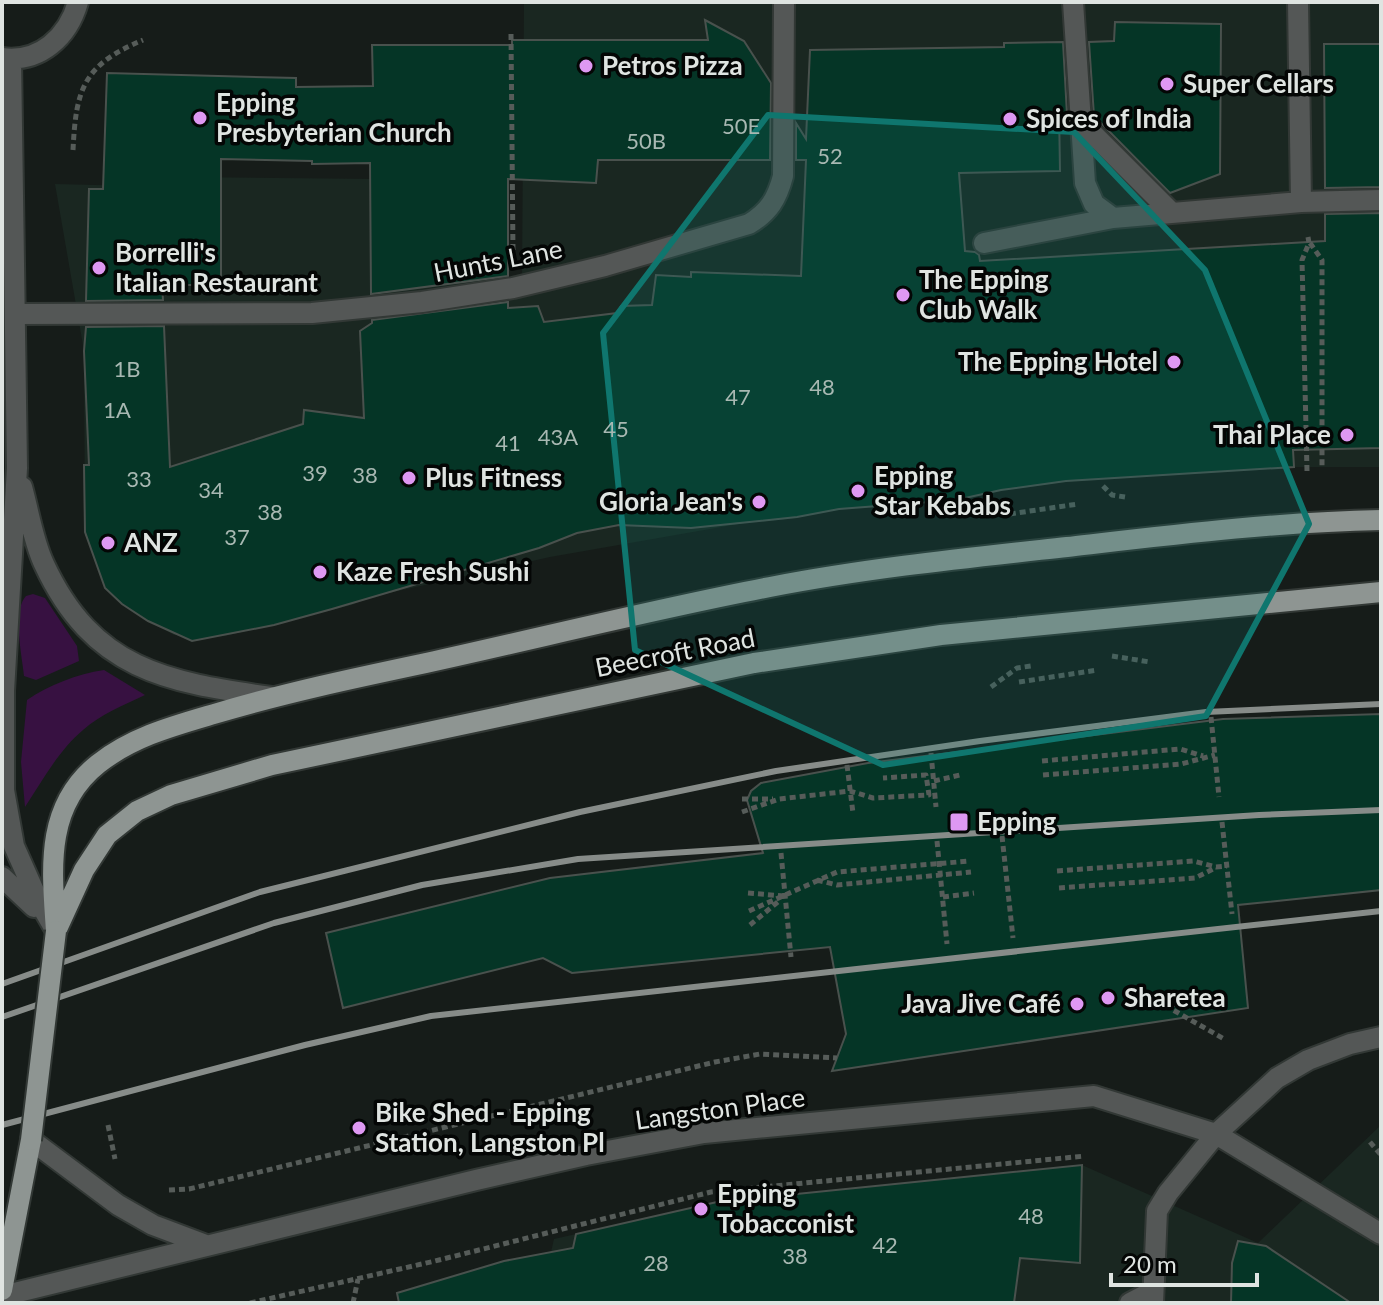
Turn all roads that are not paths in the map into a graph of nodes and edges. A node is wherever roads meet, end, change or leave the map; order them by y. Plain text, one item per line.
1 (78, 2) edge
2 (784, 2) edge
3 (1073, 2) edge
4 (1298, 2) edge
5 (7, 58) edge
6 (1079, 120) junction
7 (1381, 200) edge
8 (1301, 202) junction
9 (1171, 212) junction
10 (1113, 218) junction
11 (984, 243) dead end
12 (15, 314) junction
13 (17, 468) junction
14 (1381, 520) edge
15 (1381, 592) edge
16 (271, 697) junction
17 (2, 758) edge
18 (2, 877) edge
19 (56, 931) junction
20 (1381, 1037) edge
21 (1216, 1134) junction
22 (31, 1140) junction
23 (1381, 1234) edge
24 (206, 1245) junction
25 (2, 1293) edge
26 (1153, 1297) edge
27 (1130, 1303) edge

1 - 5 street
2 - 12 street, Hunts Lane
3 - 6 street
4 - 8 street
5 - 12 street
6 - 9 street
6 - 10 street
7 - 8 street
8 - 9 street
9 - 10 street
10 - 11 street
12 - 13 street
13 - 16 street, Beecroft Road
13 - 17 street
14 - 16 main road, Beecroft Road
15 - 19 main road, Beecroft Road
16 - 19 main road, Beecroft Road
17 - 19 street
18 - 19 street
19 - 22 main road, Beecroft Road, bridge
20 - 21 street
21 - 23 street, Langston Place
21 - 24 street, Langston Place
21 - 26 street
22 - 24 street
22 - 25 main road, Beecroft Road
24 - 25 street, Langston Place
26 - 27 street

